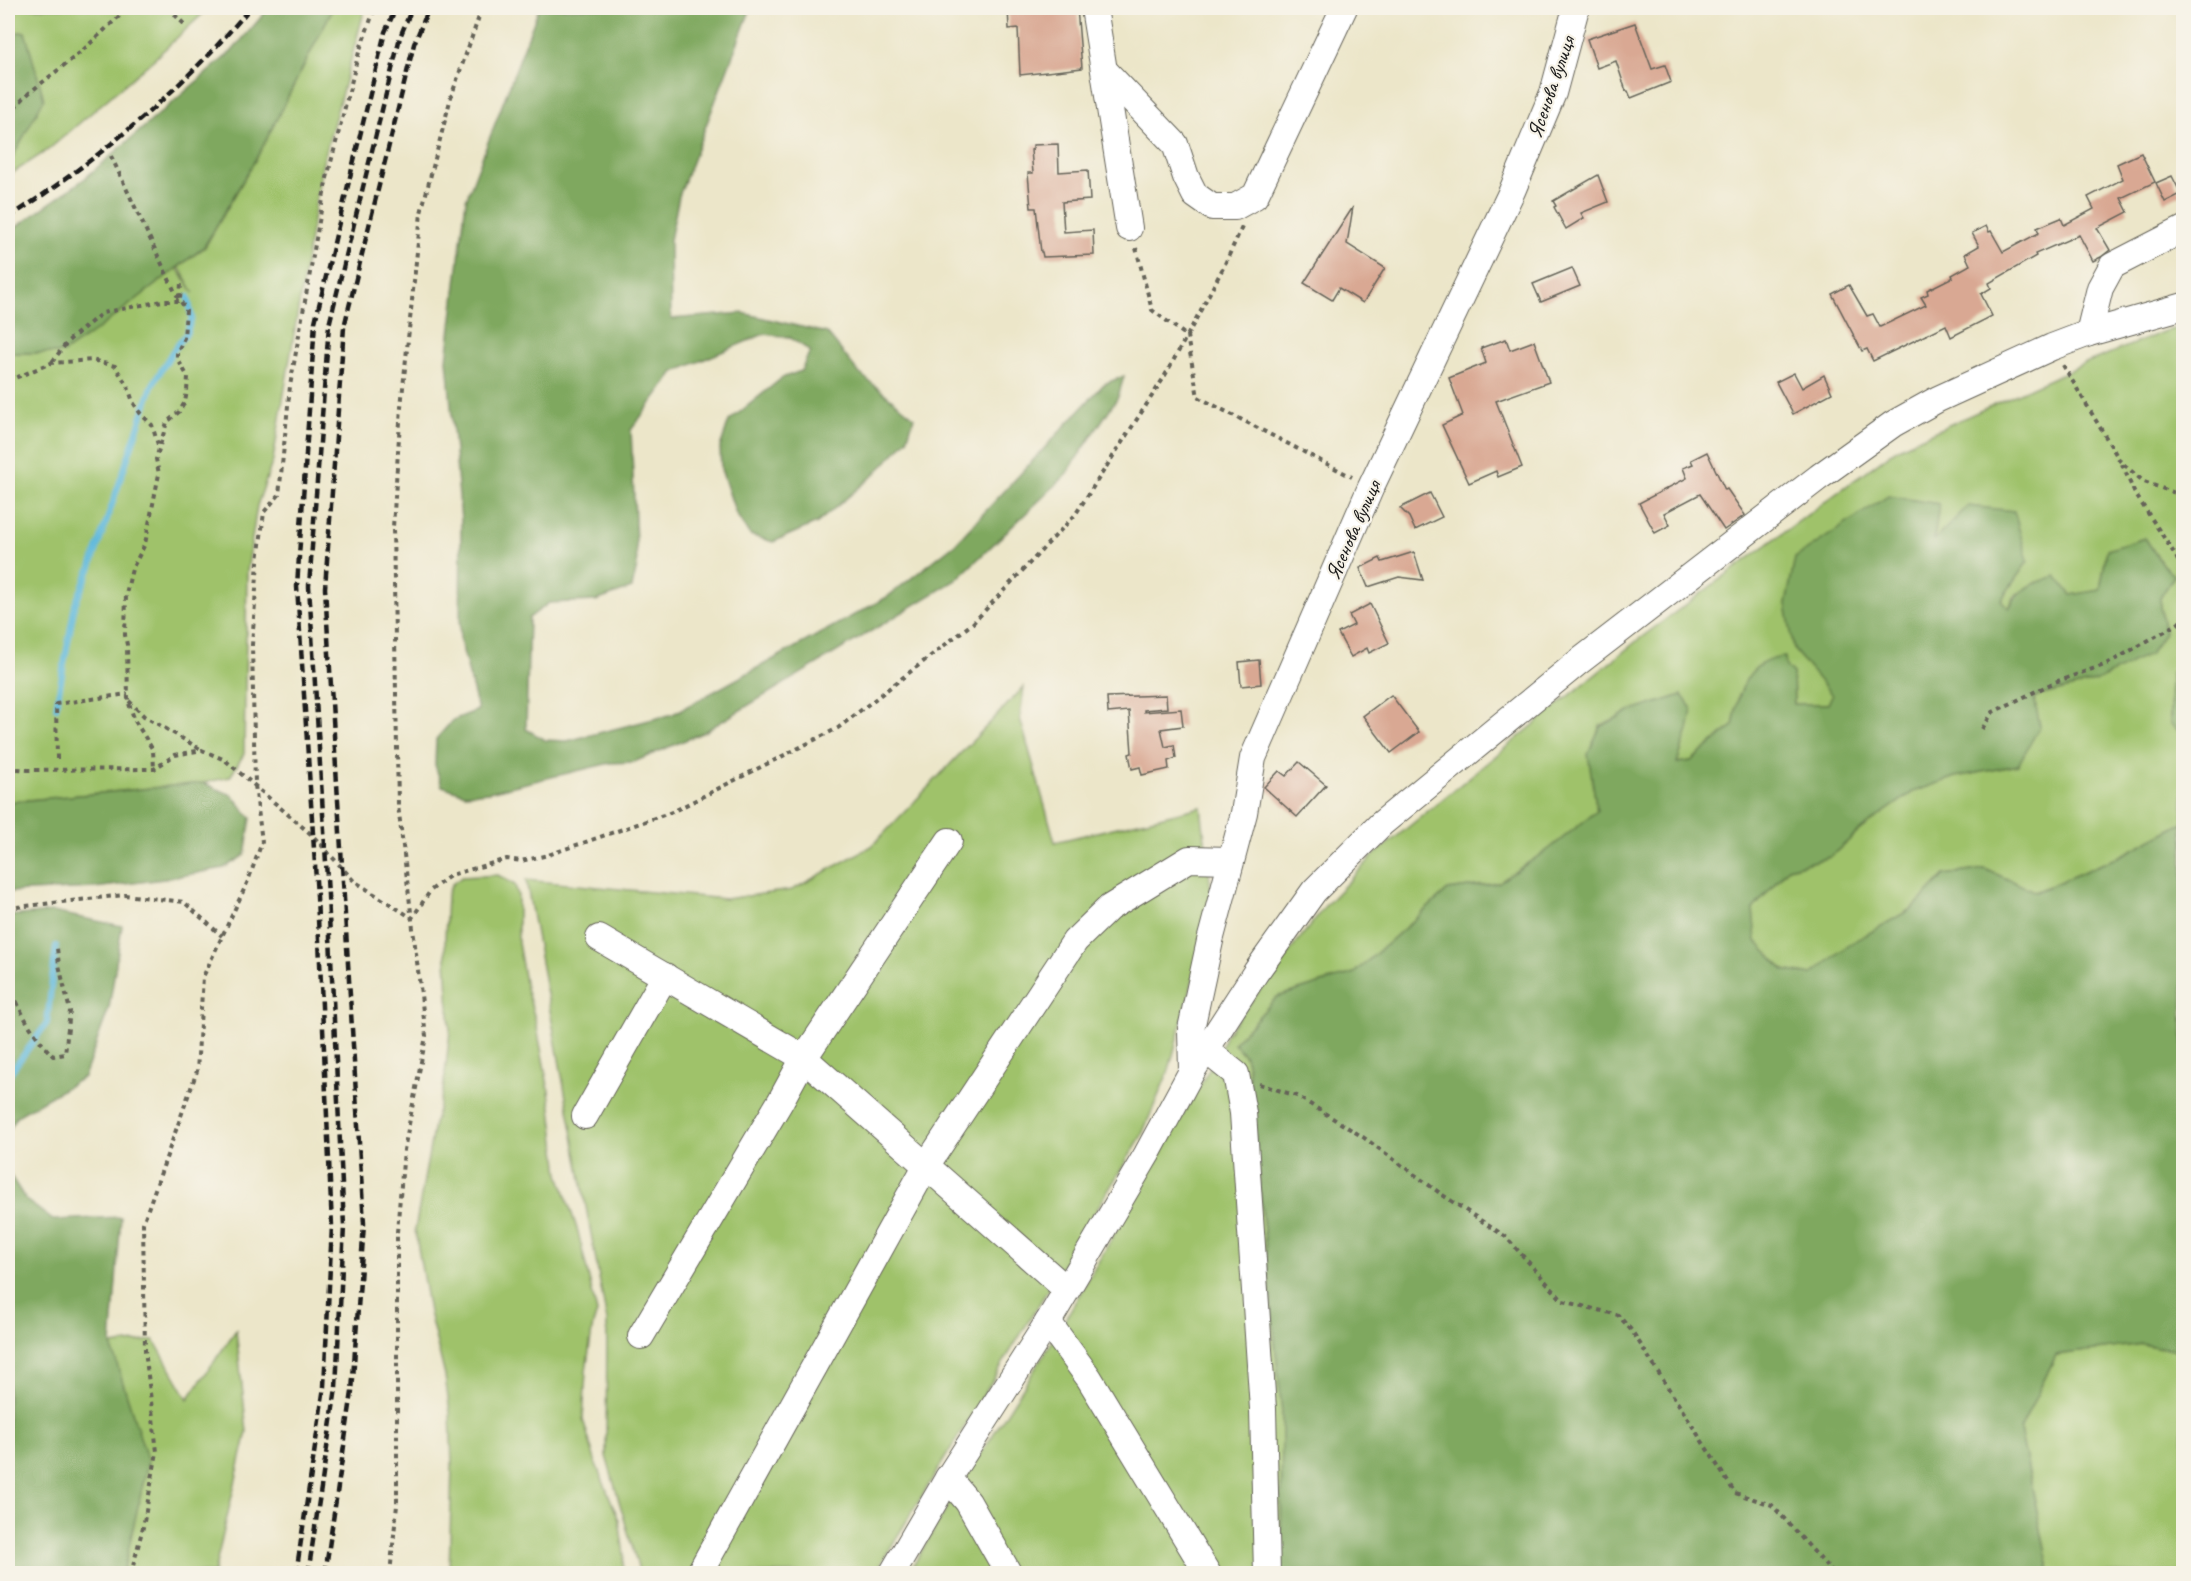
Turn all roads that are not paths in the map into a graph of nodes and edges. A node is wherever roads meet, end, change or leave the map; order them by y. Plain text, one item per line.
1 (1094, 8) edge
2 (1344, 8) edge
3 (1576, 8) edge
4 (1106, 72) junction
5 (1129, 228) road end
6 (2184, 229) edge
7 (2184, 306) edge
8 (2089, 333) junction
9 (949, 841) dead end
10 (1231, 860) junction
11 (599, 938) dead end
12 (665, 976) junction
13 (804, 1058) junction
14 (1199, 1061) junction
15 (585, 1116) dead end
16 (926, 1166) junction
17 (1066, 1289) junction
18 (1048, 1322) junction
19 (641, 1336) dead end
20 (948, 1478) junction
21 (699, 1574) edge
22 (892, 1574) edge
23 (1009, 1574) edge
24 (1208, 1574) edge
25 (1267, 1574) edge

1 - 4 street
2 - 4 street
3 - 10 street, Ясенова вулиця
4 - 5 street
6 - 8 street
7 - 8 street
8 - 14 street
9 - 13 street
10 - 14 street, Ясенова вулиця
10 - 16 street
11 - 12 street
12 - 13 street
12 - 15 street
13 - 16 street
13 - 19 street
14 - 17 street
14 - 25 street
16 - 17 street
16 - 21 street
17 - 18 street
18 - 20 street
18 - 24 street
20 - 22 street
20 - 23 street

